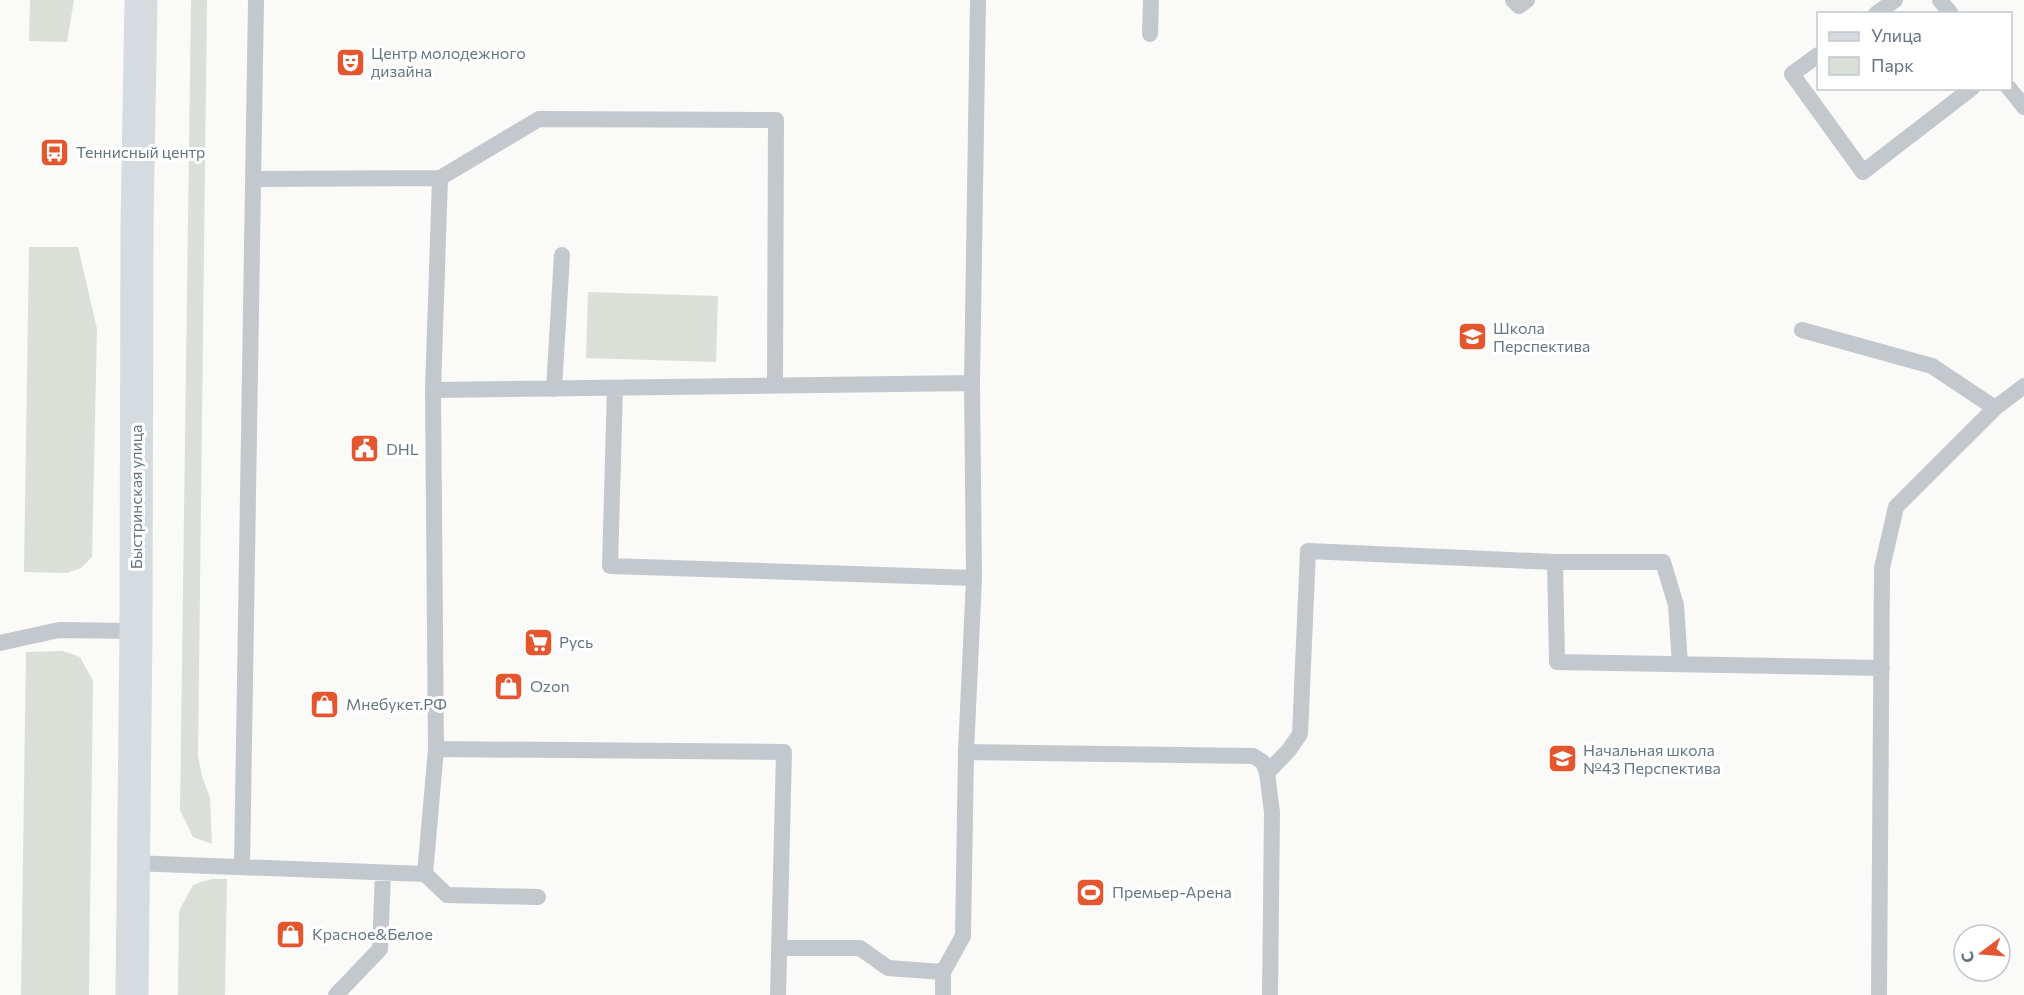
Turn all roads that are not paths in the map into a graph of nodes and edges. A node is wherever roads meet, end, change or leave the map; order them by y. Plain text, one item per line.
1 (141, 0) edge
2 (256, 0) edge
3 (978, 0) edge
4 (1151, 0) edge
5 (1513, 0) edge
6 (1527, 0) edge
7 (1895, 0) edge
8 (1940, 0) edge
9 (1879, 12) edge
10 (1949, 12) edge
11 (1150, 34) dead end
12 (1817, 56) edge
13 (1969, 90) edge
14 (2011, 90) edge
15 (2024, 107) edge
16 (440, 178) junction
17 (254, 179) junction
18 (562, 255) dead end
19 (1802, 330) dead end
20 (972, 383) junction
21 (775, 386) junction
22 (2024, 386) edge
23 (615, 388) junction
24 (554, 389) junction
25 (433, 390) junction
26 (1995, 408) junction
27 (1555, 562) junction
28 (974, 578) junction
29 (136, 631) junction
30 (0, 643) edge
31 (1680, 664) junction
32 (1882, 668) junction
33 (436, 749) junction
34 (966, 753) junction
35 (1267, 773) junction
36 (133, 863) junction
37 (242, 866) junction
38 (383, 873) junction
39 (425, 874) junction
40 (538, 897) dead end
41 (779, 948) junction
42 (944, 972) junction
43 (132, 995) edge
44 (336, 995) edge
45 (778, 995) edge
46 (943, 995) edge
47 (1270, 995) edge
48 (1879, 995) edge

1 - 29 main road, Быстринская улица
2 - 17 lane
3 - 20 lane
4 - 11 lane
5 - 6 lane
7 - 9 lane
8 - 10 lane
12 - 13 lane
14 - 15 lane
16 - 17 lane
16 - 21 lane
16 - 25 lane
17 - 37 lane
18 - 24 lane
19 - 26 lane
20 - 21 lane
20 - 28 lane
21 - 23 lane
22 - 26 lane
23 - 24 lane
23 - 28 lane
24 - 25 lane
25 - 33 lane
26 - 32 lane
27 - 31 lane
27 - 31 lane
27 - 35 lane
28 - 34 lane
29 - 30 lane
29 - 36 main road, Быстринская улица
31 - 32 lane
32 - 48 lane
33 - 39 lane
33 - 41 lane
34 - 35 lane
34 - 42 lane
35 - 47 lane
36 - 37 lane
36 - 43 main road, Быстринская улица
37 - 38 lane
38 - 39 lane
38 - 44 lane
39 - 40 lane
41 - 42 lane
41 - 45 lane
42 - 46 lane

